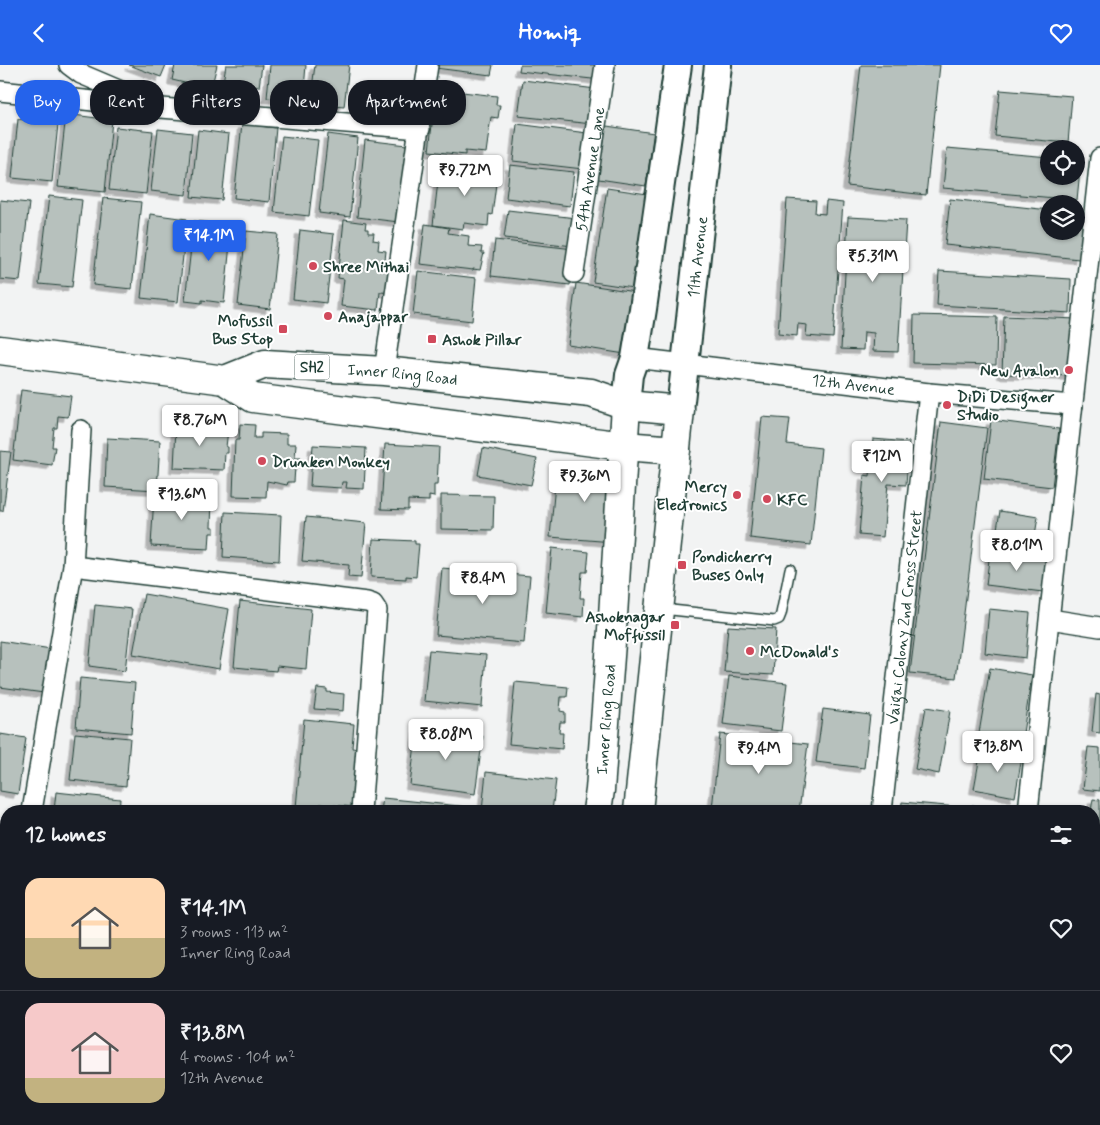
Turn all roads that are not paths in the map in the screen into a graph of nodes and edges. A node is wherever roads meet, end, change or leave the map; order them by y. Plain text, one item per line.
1 (69, 65) edge
2 (428, 65) edge
3 (605, 65) edge
4 (678, 65) edge
5 (718, 65) edge
6 (95, 80) edge
7 (0, 91) edge
8 (90, 101) edge
9 (164, 108) edge
10 (420, 129) junction
11 (1100, 157) edge
12 (574, 273) dead end
13 (0, 350) edge
14 (685, 365) junction
15 (632, 367) junction
16 (384, 371) junction
17 (224, 380) junction
18 (591, 393) junction
19 (929, 393) junction
20 (626, 405) junction
21 (1073, 405) junction
22 (680, 410) junction
23 (81, 430) dead end
24 (624, 446) junction
25 (676, 450) junction
26 (73, 566) junction
27 (790, 569) dead end
28 (660, 609) junction
29 (1050, 619) junction
30 (1100, 627) edge
31 (599, 801) edge
32 (639, 804) edge
33 (33, 805) edge
34 (361, 805) edge
35 (883, 805) edge
36 (1029, 805) edge

1 - 6 street
2 - 10 street
3 - 12 street, 54th Avenue Lane
4 - 15 main road
5 - 14 main road, 11th Avenue
7 - 8 street
9 - 10 street
10 - 16 street
11 - 21 street
13 - 17 main road, Inner Ring Road / SH2
14 - 15 street, 12th Avenue
14 - 19 street, 12th Avenue
14 - 22 main road, 11th Avenue
15 - 18 main road
15 - 20 main road
16 - 17 main road, Inner Ring Road / SH2
16 - 18 main road, Inner Ring Road / SH2
17 - 24 main road
18 - 20 main road, Inner Ring Road / SH2
19 - 21 street, 12th Avenue
19 - 35 street, Vaigai Colony 2nd Cross Street
20 - 22 main road, Inner Ring Road / SH2
20 - 24 main road, Inner Ring Road
21 - 29 street
22 - 25 main road, 11th Avenue
23 - 26 street
24 - 25 main road
24 - 31 main road, Inner Ring Road
25 - 28 main road, 11th Avenue
26 - 33 street
26 - 34 street
27 - 28 lane
28 - 32 main road, 11th Avenue
29 - 30 street
29 - 36 street
31 - 32 main road

